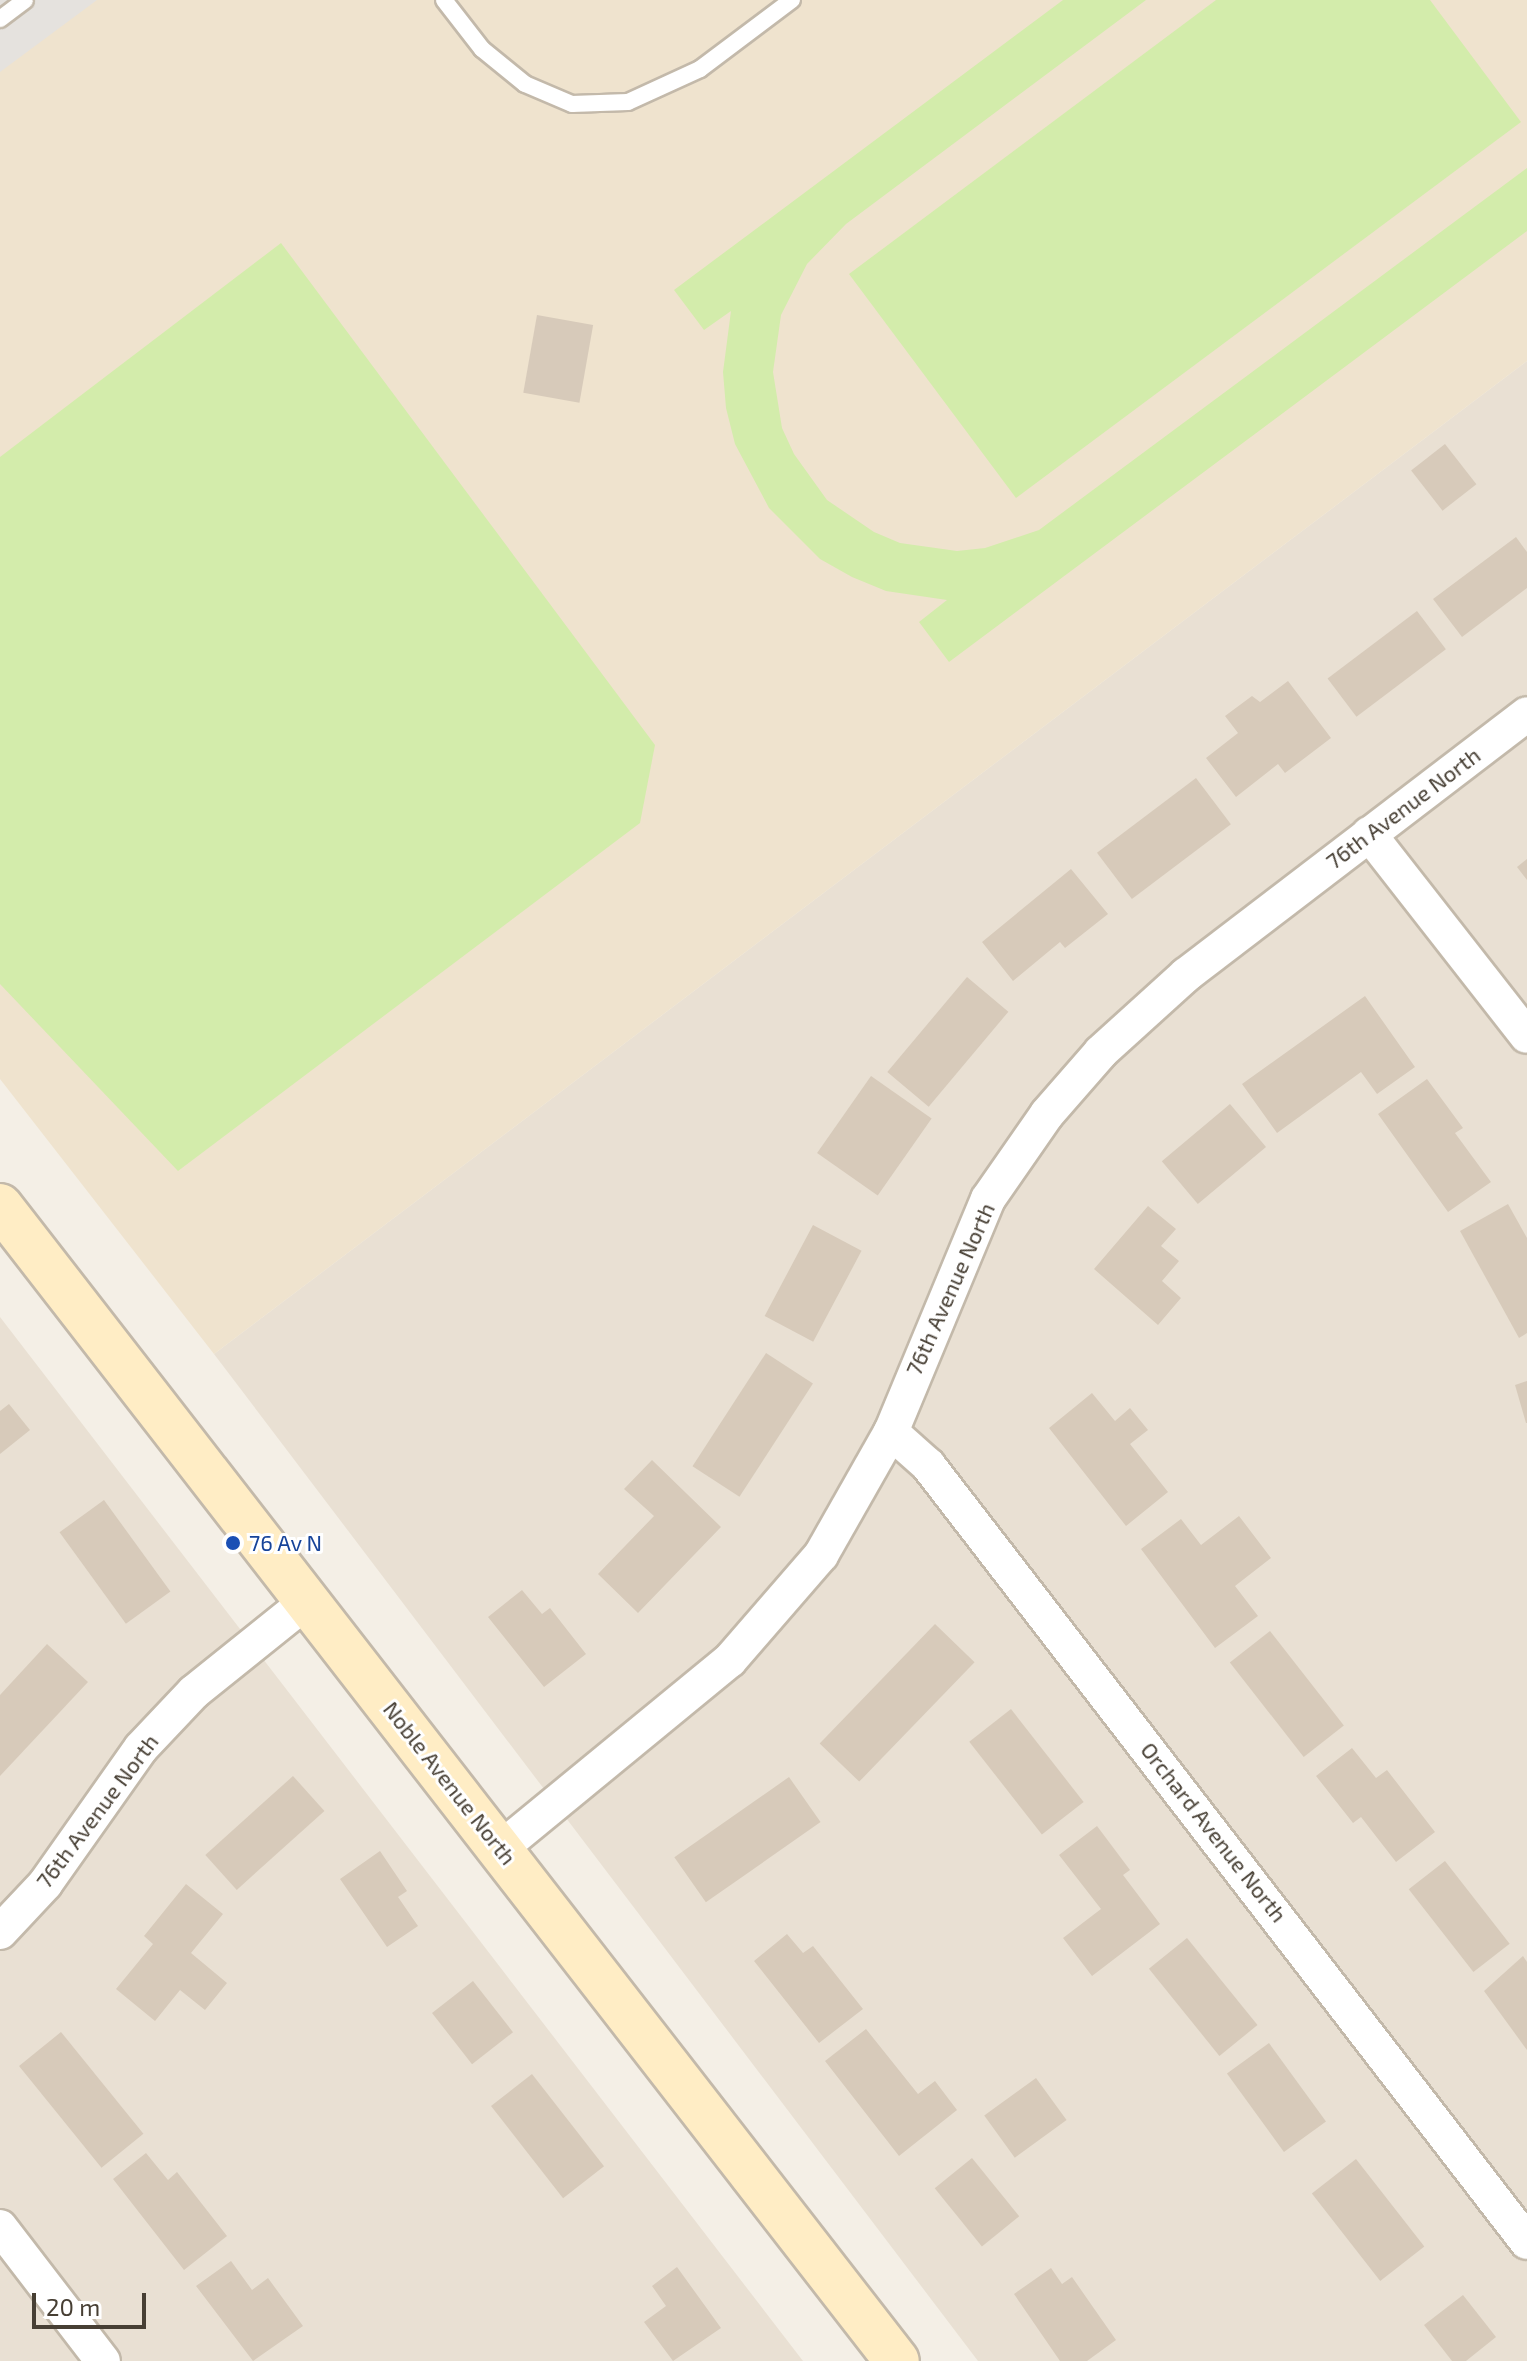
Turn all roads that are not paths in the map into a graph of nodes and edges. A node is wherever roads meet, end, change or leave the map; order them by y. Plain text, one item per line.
1 (25, 0) edge
2 (444, 0) edge
3 (792, 0) edge
4 (0, 19) edge
5 (1527, 714) edge
6 (1369, 834) junction
7 (1527, 1036) edge
8 (0, 1206) edge
9 (891, 1432) junction
10 (307, 1601) junction
11 (501, 1848) junction
12 (0, 1932) edge
13 (0, 2227) edge
14 (1527, 2242) edge
15 (103, 2361) edge
16 (897, 2361) edge

1 - 4 lane
2 - 3 lane
5 - 6 street, 76th Avenue North
6 - 7 street
6 - 9 street, 76th Avenue North
8 - 10 street, Noble Avenue North
9 - 11 street, 76th Avenue North
9 - 14 street, Orchard Avenue North
10 - 11 street, Noble Avenue North
10 - 12 street, 76th Avenue North
11 - 16 street, Noble Avenue North
13 - 15 street

